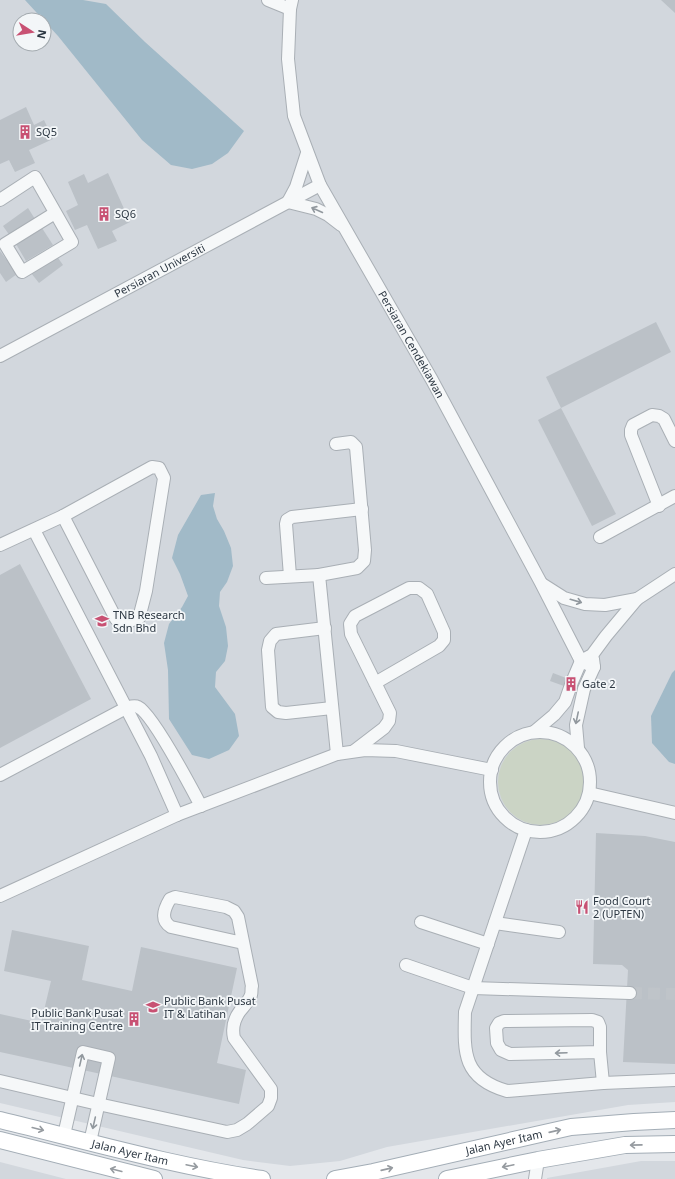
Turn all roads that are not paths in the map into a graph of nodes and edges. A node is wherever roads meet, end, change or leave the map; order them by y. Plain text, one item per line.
1 (268, 0) edge
2 (291, 4) edge
3 (308, 153) junction
4 (320, 185) junction
5 (0, 200) edge
6 (288, 202) junction
7 (55, 213) junction
8 (343, 226) junction
9 (0, 356) edge
10 (675, 441) edge
11 (336, 444) dead end
12 (675, 496) edge
13 (659, 506) junction
14 (362, 509) junction
15 (63, 516) junction
16 (34, 530) junction
17 (600, 537) dead end
18 (0, 545) edge
19 (319, 574) junction
20 (675, 574) edge
21 (290, 576) junction
22 (266, 578) dead end
23 (541, 583) junction
24 (637, 599) junction
25 (325, 628) junction
26 (581, 661) junction
27 (593, 661) junction
28 (375, 683) junction
29 (126, 708) junction
30 (332, 708) junction
31 (535, 731) junction
32 (578, 748) junction
33 (353, 752) junction
34 (337, 754) junction
35 (492, 770) junction
36 (0, 775) edge
37 (589, 793) junction
38 (201, 806) junction
39 (675, 813) edge
40 (177, 815) junction
41 (526, 830) junction
42 (0, 896) edge
43 (421, 922) dead end
44 (495, 923) junction
45 (559, 932) dead end
46 (243, 943) junction
47 (488, 944) junction
48 (406, 965) dead end
49 (473, 988) junction
50 (630, 993) tunnel mouth
51 (600, 1052) junction
52 (675, 1080) edge
53 (0, 1082) edge
54 (603, 1083) junction
55 (73, 1098) junction
56 (98, 1104) junction
57 (0, 1120) edge
58 (675, 1120) edge
59 (64, 1136) junction
60 (0, 1140) edge
61 (90, 1142) junction
62 (675, 1144) edge
63 (538, 1160) junction
64 (464, 1177) edge
65 (154, 1179) edge
66 (262, 1179) edge
67 (335, 1179) edge
68 (447, 1179) edge
69 (535, 1179) edge

1 - 2 street
2 - 3 street, Persiaran Cendekiawan
3 - 4 street, Persiaran Cendekiawan
3 - 6 street
4 - 6 street, Persiaran Universiti
4 - 8 street, Persiaran Cendekiawan
5 - 7 street
8 -> 6 street
6 - 9 street, Persiaran Universiti
7 - 7 street
8 - 23 street, Persiaran Cendekiawan
10 - 13 street
11 - 14 street
12 - 13 street
13 - 17 street
14 - 19 street
14 - 21 street
15 - 15 street
15 - 16 street
16 - 18 street
16 - 29 street
19 - 21 street
19 - 25 street
20 - 24 street
21 - 22 street
23 -> 24 street
23 - 26 street, Persiaran Cendekiawan
24 - 27 street
25 - 30 street
25 - 30 street
26 - 27 street
26 - 31 street
27 -> 32 street
28 - 28 street
28 - 33 street
29 - 36 street
29 - 38 street
29 - 40 street
30 - 34 street
31 - 32 street
31 - 35 street
32 - 37 street
33 - 34 street
33 - 35 street
34 - 38 street
35 - 41 street
37 - 39 street
37 - 41 street
38 - 40 street
40 - 42 street
41 - 44 street
43 - 47 street
44 - 45 street
44 - 47 street
46 - 46 street
46 - 56 street
47 - 49 street
48 - 49 street
49 - 50 street
49 - 54 street
51 -> 51 street
51 - 54 street
52 - 54 street
53 - 55 street
55 - 56 street
55 -> 56 street
55 - 59 street
56 -> 61 street
57 -> 59 main road, Jalan Ayer Itam
67 -> 58 main road, Jalan Ayer Itam
59 - 61 main road, Jalan Ayer Itam
65 -> 60 main road, Jalan Ayer Itam
61 -> 66 main road, Jalan Ayer Itam
62 -> 63 main road
63 -> 64 main road
63 - 69 street
64 - 68 main road

